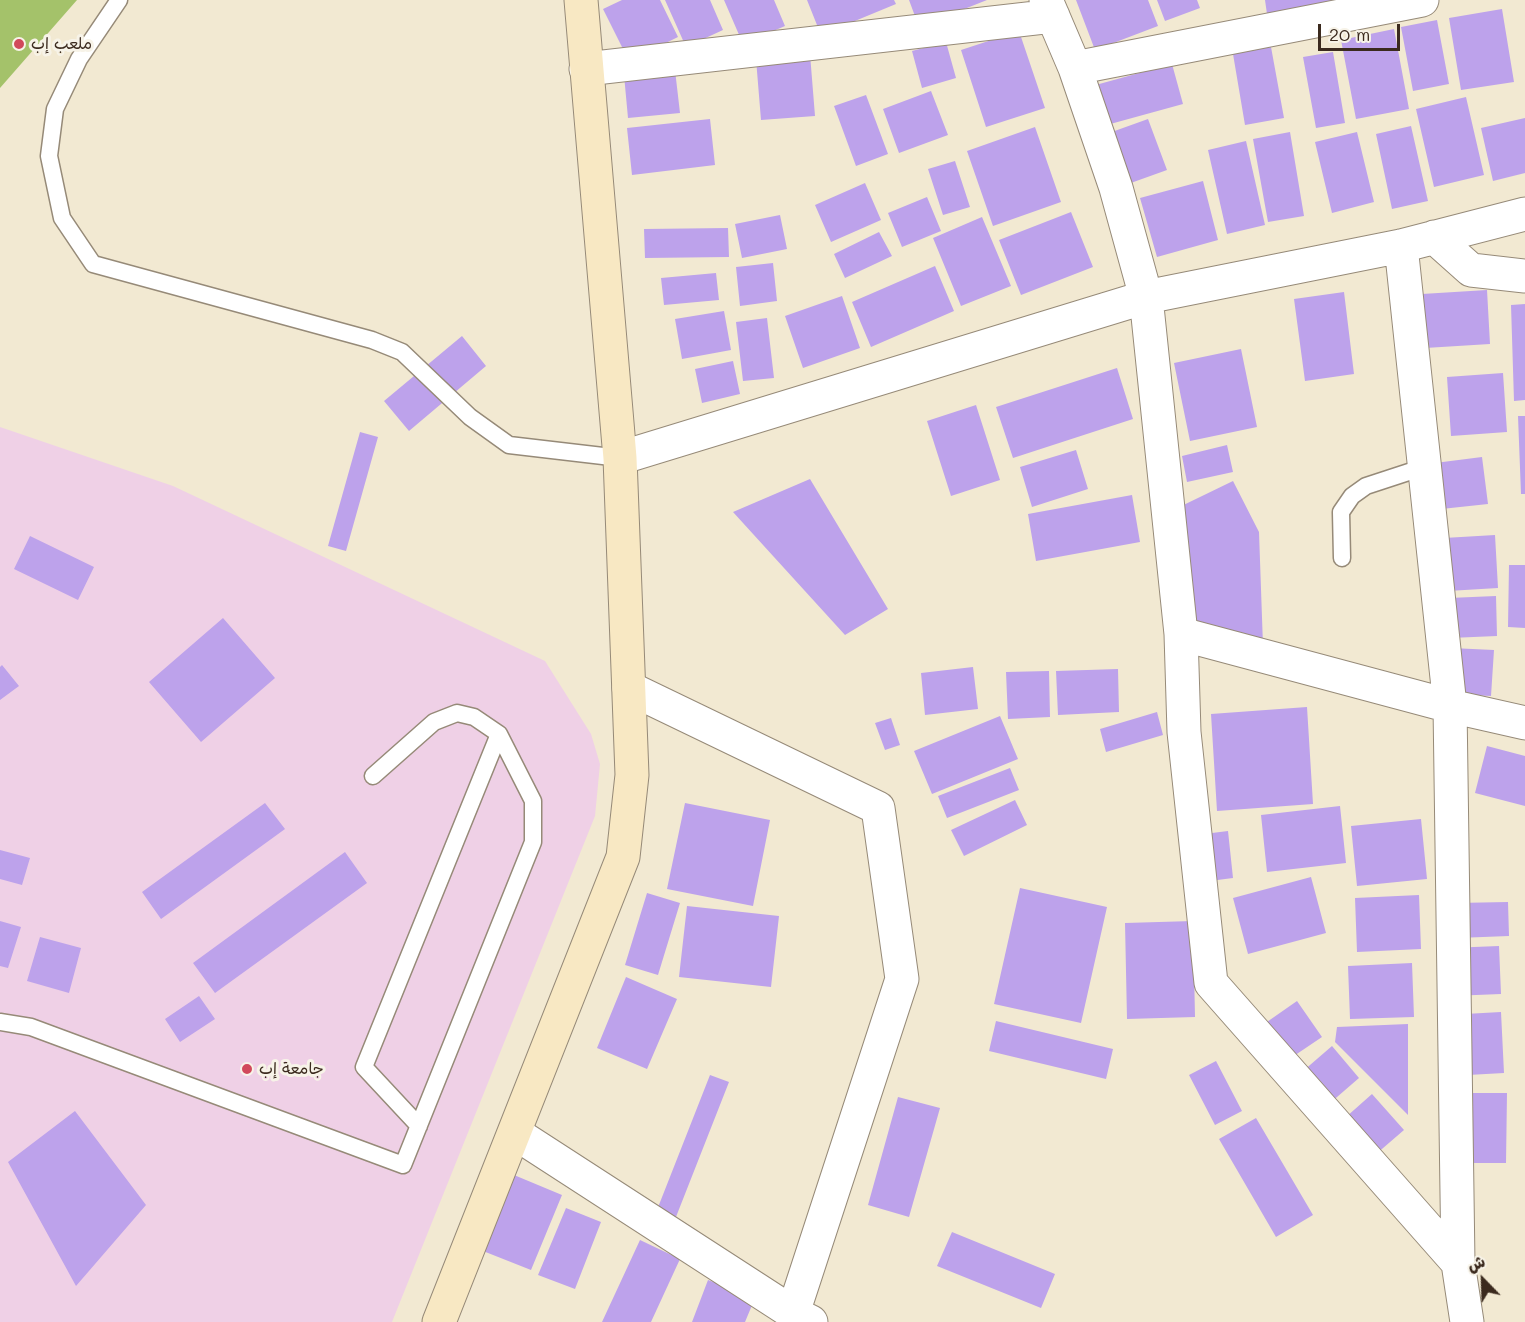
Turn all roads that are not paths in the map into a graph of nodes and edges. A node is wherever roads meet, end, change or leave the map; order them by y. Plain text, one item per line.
1 (119, 0) edge
2 (581, 0) edge
3 (1401, 2) edge
4 (1049, 8) edge
5 (1075, 68) junction
6 (586, 69) junction
7 (1525, 214) edge
8 (1434, 237) junction
9 (1401, 246) junction
10 (1525, 276) edge
11 (1146, 297) junction
12 (620, 458) junction
13 (1424, 467) junction
14 (1342, 558) dead end
15 (1181, 634) junction
16 (629, 688) junction
17 (1450, 706) junction
18 (1525, 723) edge
19 (499, 734) junction
20 (373, 776) dead end
21 (0, 1022) edge
22 (419, 1126) junction
23 (515, 1133) junction
24 (1458, 1263) junction
25 (802, 1318) edge
26 (439, 1322) edge
27 (1467, 1322) edge

1 - 12 lane
2 - 6 main road
3 - 5 street
4 - 5 street
4 - 6 street
5 - 11 street
6 - 12 main road
7 - 8 street
8 - 9 street
8 - 10 street
9 - 11 street
9 - 13 street
11 - 12 street
11 - 15 street
12 - 16 main road
13 - 14 lane
13 - 17 street
15 - 17 street
15 - 24 street
16 - 23 main road
16 - 25 street
17 - 18 street
17 - 24 street
19 - 20 lane
19 - 22 lane
19 - 22 lane
21 - 22 lane
23 - 25 street
23 - 26 main road
24 - 27 street

